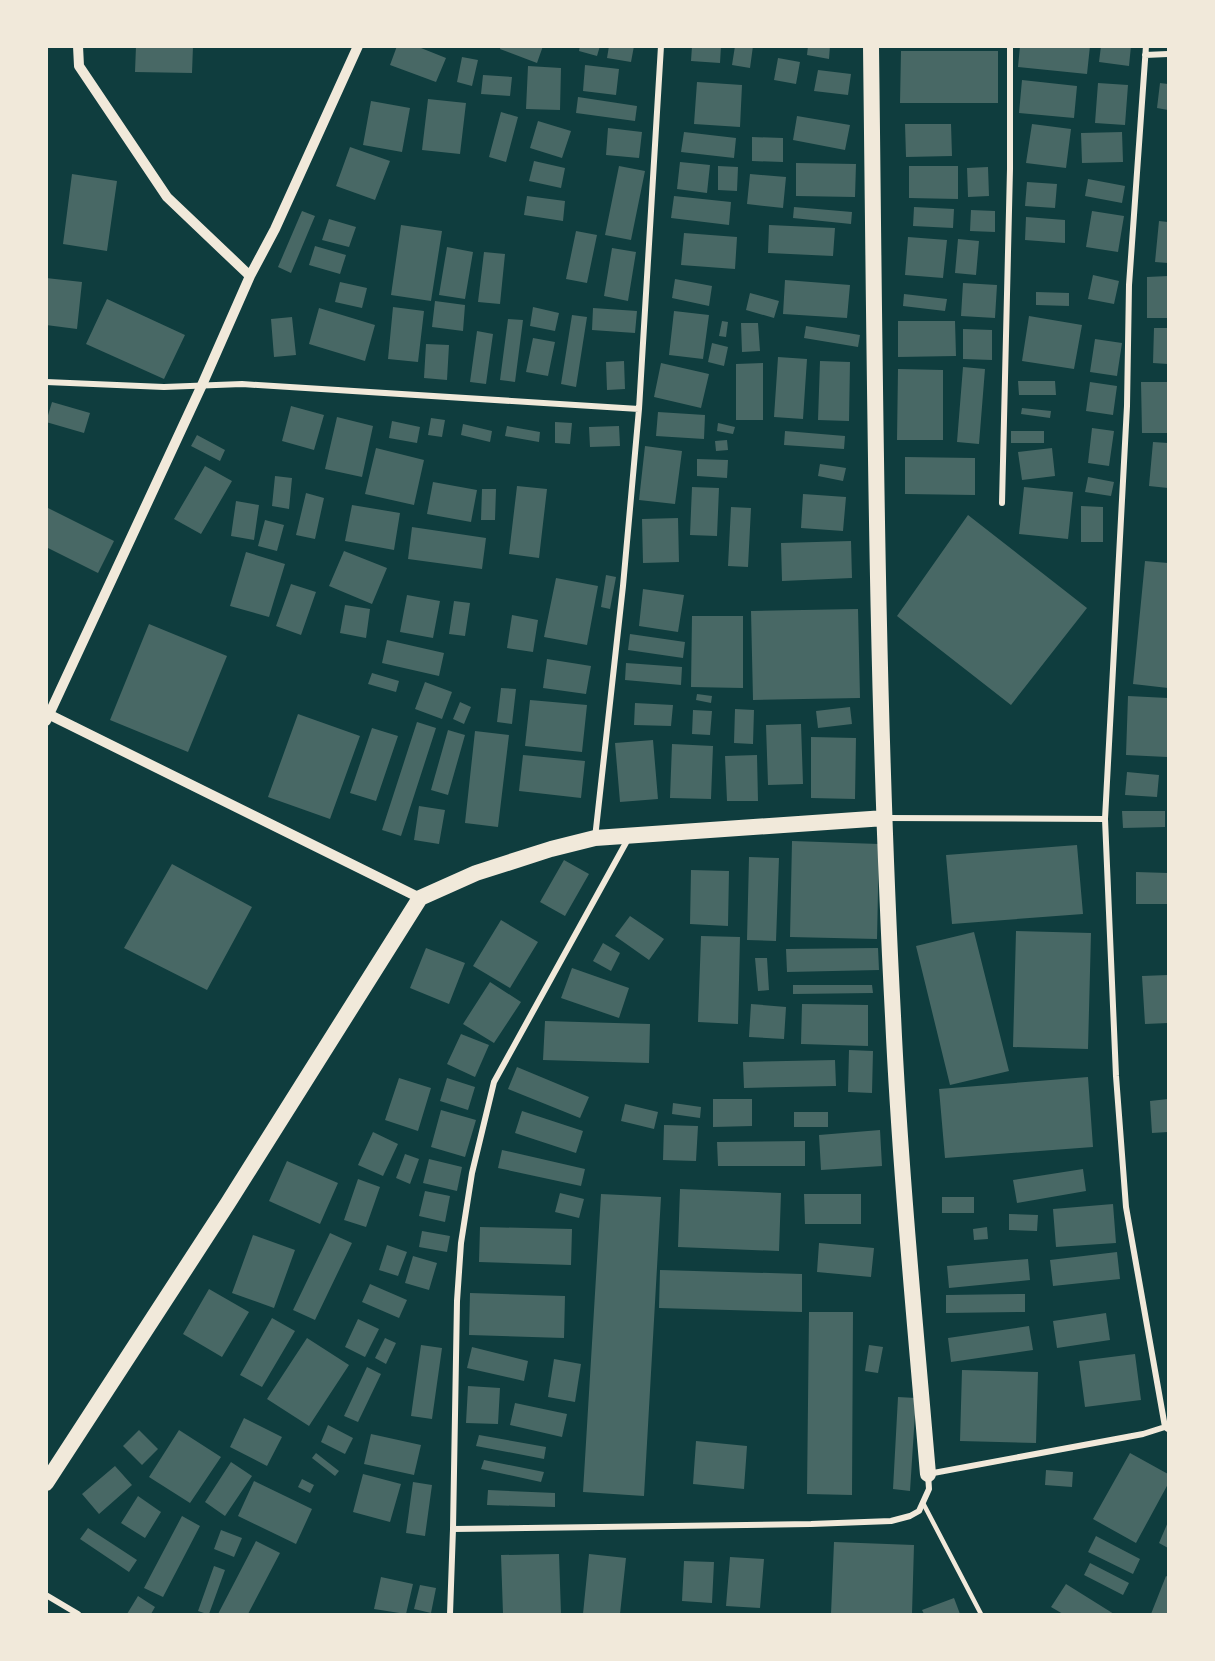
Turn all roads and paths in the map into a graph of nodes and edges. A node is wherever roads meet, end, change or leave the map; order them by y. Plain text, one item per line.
1 (78, 46) edge
2 (358, 46) edge
3 (661, 46) edge
4 (871, 46) edge
5 (1010, 46) edge
6 (1146, 46) edge
7 (1168, 54) edge
8 (1146, 55) junction
9 (249, 276) junction
10 (46, 382) edge
11 (202, 384) junction
12 (639, 410) junction
13 (1002, 503) dead end
14 (48, 716) edge
15 (885, 818) junction
16 (1105, 819) junction
17 (629, 836) junction
18 (595, 838) junction
19 (420, 897) junction
20 (1167, 1428) edge
21 (928, 1474) junction
22 (46, 1483) edge
23 (923, 1503) junction
24 (453, 1529) junction
25 (46, 1595) edge
26 (78, 1614) edge
27 (450, 1614) edge
28 (981, 1614) edge

1 - 9 street
2 - 9 street
3 - 12 street
4 - 15 highway
5 - 13 street
6 - 8 street
7 - 8 street
8 - 16 street
9 - 11 street
10 - 11 street
11 - 12 street
11 - 14 street
12 - 18 street
14 - 19 street
15 - 16 street
15 - 17 highway
15 - 21 highway
16 - 20 street
17 - 18 highway
17 - 24 street
18 - 19 highway
19 - 22 highway
20 - 21 street
21 - 23 street
23 - 24 street
23 - 28 lane
24 - 27 street
25 - 26 street

